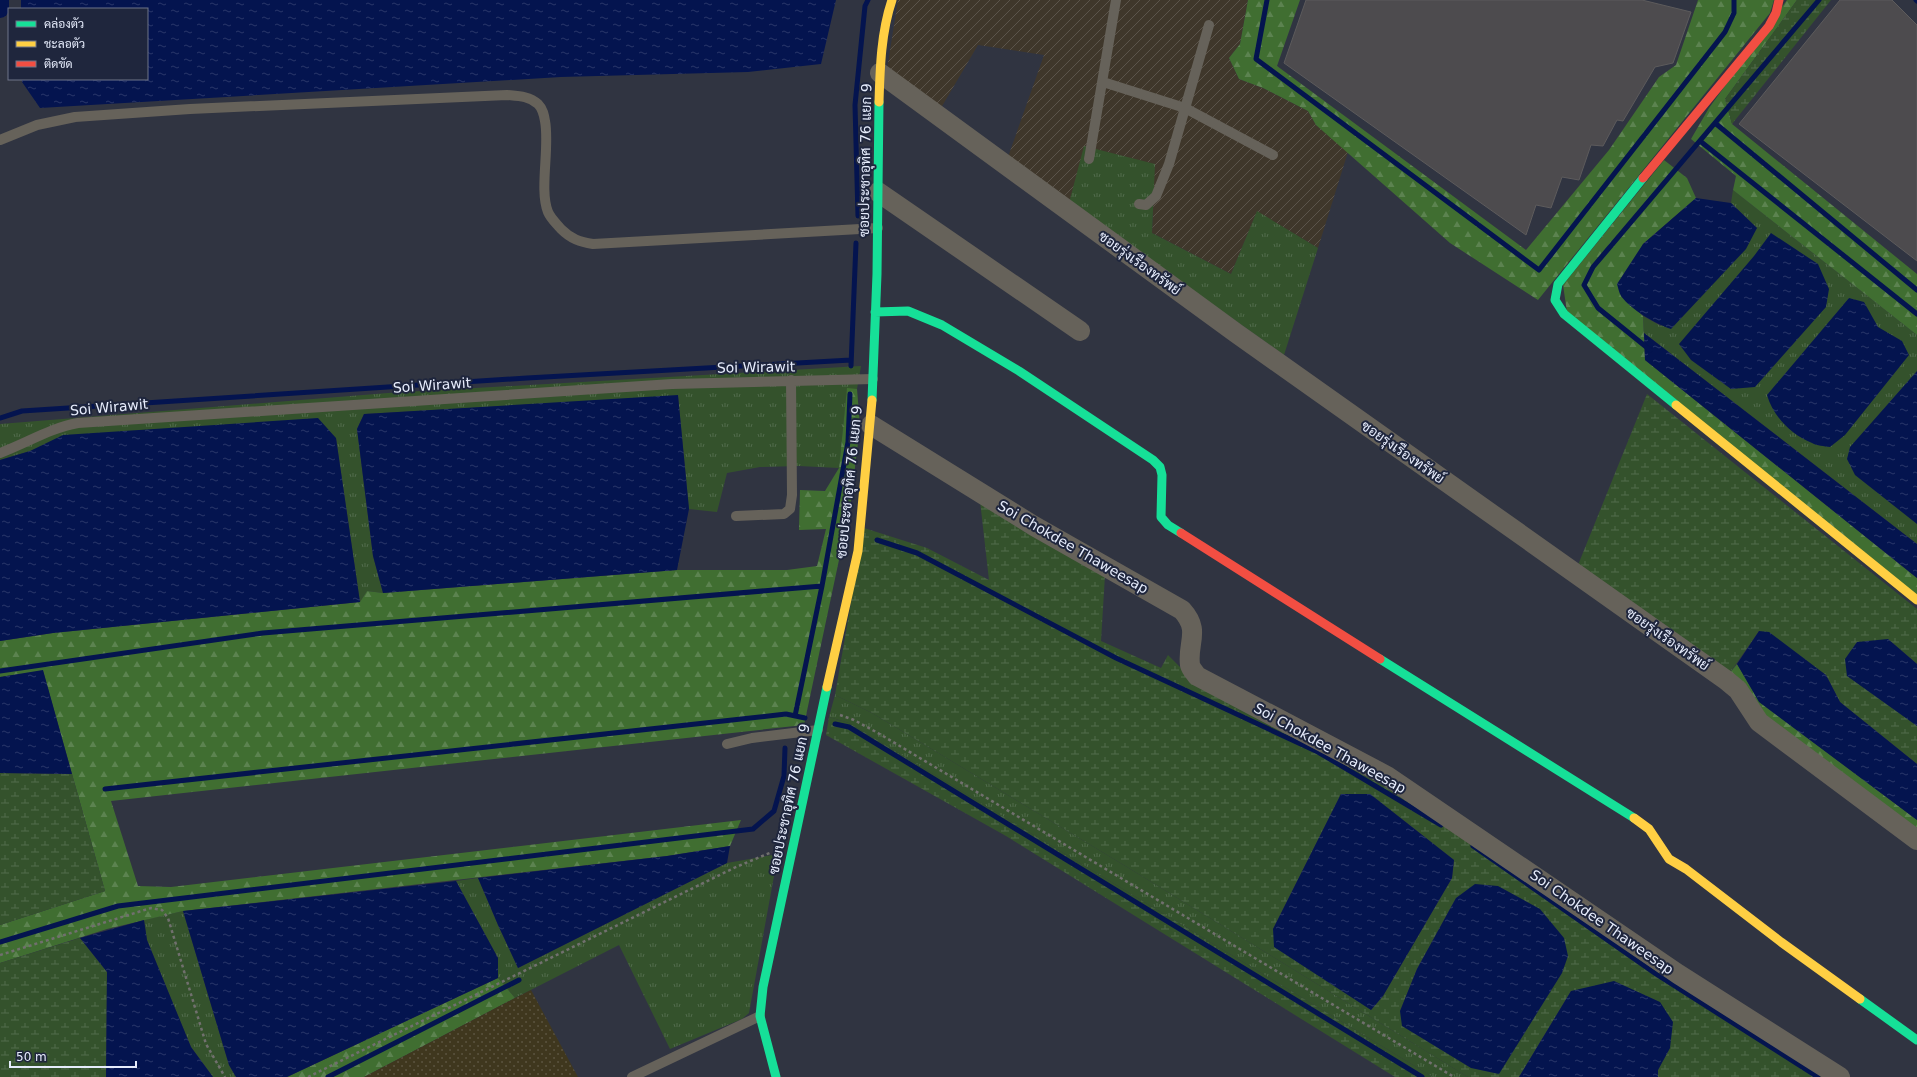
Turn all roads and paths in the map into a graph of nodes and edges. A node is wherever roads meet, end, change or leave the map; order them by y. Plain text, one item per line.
1 (892, 0) edge
2 (1116, 0) edge
3 (1779, 0) edge
4 (1209, 25) dead end
5 (880, 73) junction
6 (1103, 82) junction
7 (1185, 108) junction
8 (2, 140) edge
9 (1273, 155) dead end
10 (1089, 159) dead end
11 (878, 192) junction
12 (1139, 204) dead end
13 (878, 228) junction
14 (875, 312) junction
15 (1080, 331) dead end
16 (873, 379) junction
17 (791, 380) junction
18 (871, 425) junction
19 (0, 453) edge
20 (736, 516) dead end
21 (1917, 600) edge
22 (822, 709) junction
23 (818, 730) junction
24 (727, 744) dead end
25 (1917, 840) edge
26 (795, 842) junction
27 (0, 955) edge
28 (760, 1016) junction
29 (1917, 1040) edge
30 (225, 1077) edge
31 (308, 1077) edge
32 (632, 1077) edge
33 (776, 1077) edge
34 (1454, 1077) edge
35 (1840, 1077) edge

1 - 5 street, ซอยประชาอุทิศ 76 แยก 9
2 - 6 lane
3 - 21 street
4 - 7 lane
5 - 11 street, ซอยประชาอุทิศ 76 แยก 9
5 - 25 street, ซอยรุ่งเรืองทรัพย์
6 - 7 lane
6 - 10 lane
7 - 9 lane
7 - 12 lane
8 - 13 lane
11 - 13 street, ซอยประชาอุทิศ 76 แยก 9
11 - 15 street
13 - 14 street, ซอยประชาอุทิศ 76 แยก 9
14 - 16 street, ซอยประชาอุทิศ 76 แยก 9
14 - 29 street
16 - 17 lane, Soi Wirawit
16 - 18 street, ซอยประชาอุทิศ 76 แยก 9
17 - 19 lane, Soi Wirawit
17 - 20 lane
18 - 22 street, ซอยประชาอุทิศ 76 แยก 9
18 - 35 street, Soi Chokdee Thaweesap
22 - 23 street, ซอยประชาอุทิศ 76 แยก 9
22 - 34 path
23 - 24 lane
23 - 26 street, ซอยประชาอุทิศ 76 แยก 9
26 - 28 street, ซอยประชาอุทิศ 76 แยก 9
26 - 31 path
27 - 30 path
28 - 32 lane
28 - 33 street, ซอยประชาอุทิศ 76 แยก 9

